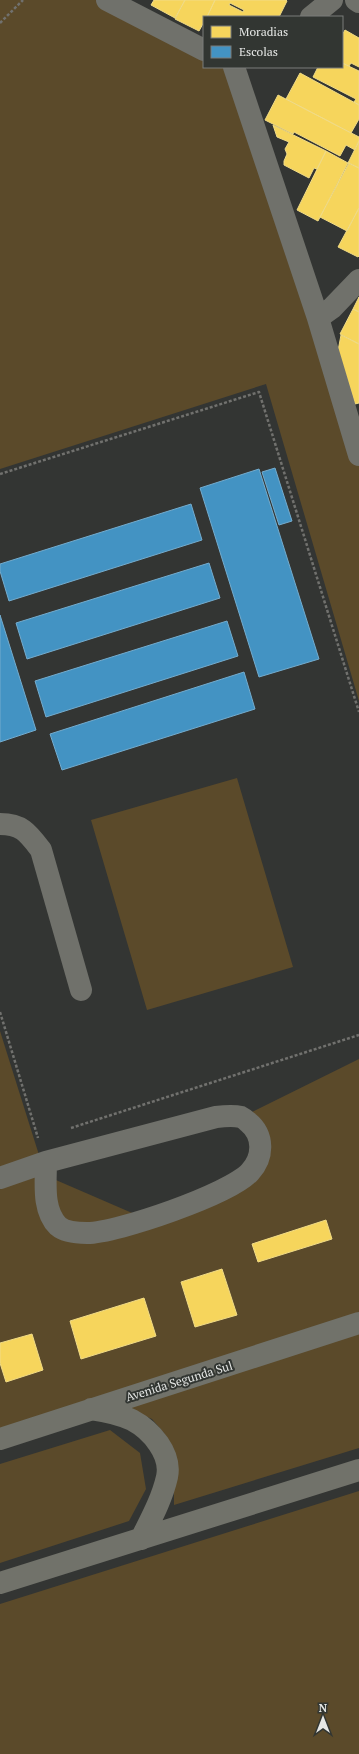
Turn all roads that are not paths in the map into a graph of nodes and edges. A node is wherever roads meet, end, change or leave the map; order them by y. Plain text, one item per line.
1 (107, 0) edge
2 (332, 0) edge
3 (356, 0) edge
4 (359, 2) edge
5 (312, 16) edge
6 (203, 49) edge
7 (234, 68) edge
8 (359, 280) edge
9 (318, 318) junction
10 (359, 454) edge
11 (0, 824) edge
12 (80, 990) dead end
13 (46, 1162) junction
14 (0, 1178) edge
15 (359, 1323) edge
16 (91, 1408) junction
17 (0, 1439) edge
18 (359, 1470) edge
19 (141, 1539) junction
20 (0, 1583) edge

1 - 6 street
2 - 5 street
3 - 4 street
7 - 9 street
8 - 9 street
9 - 10 street
11 - 12 street
13 - 13 street
13 - 14 street
15 - 16 main road, Avenida Segunda Sul
16 - 17 main road, Avenida Segunda Sul
16 - 19 main road
18 - 19 main road
19 - 20 main road

